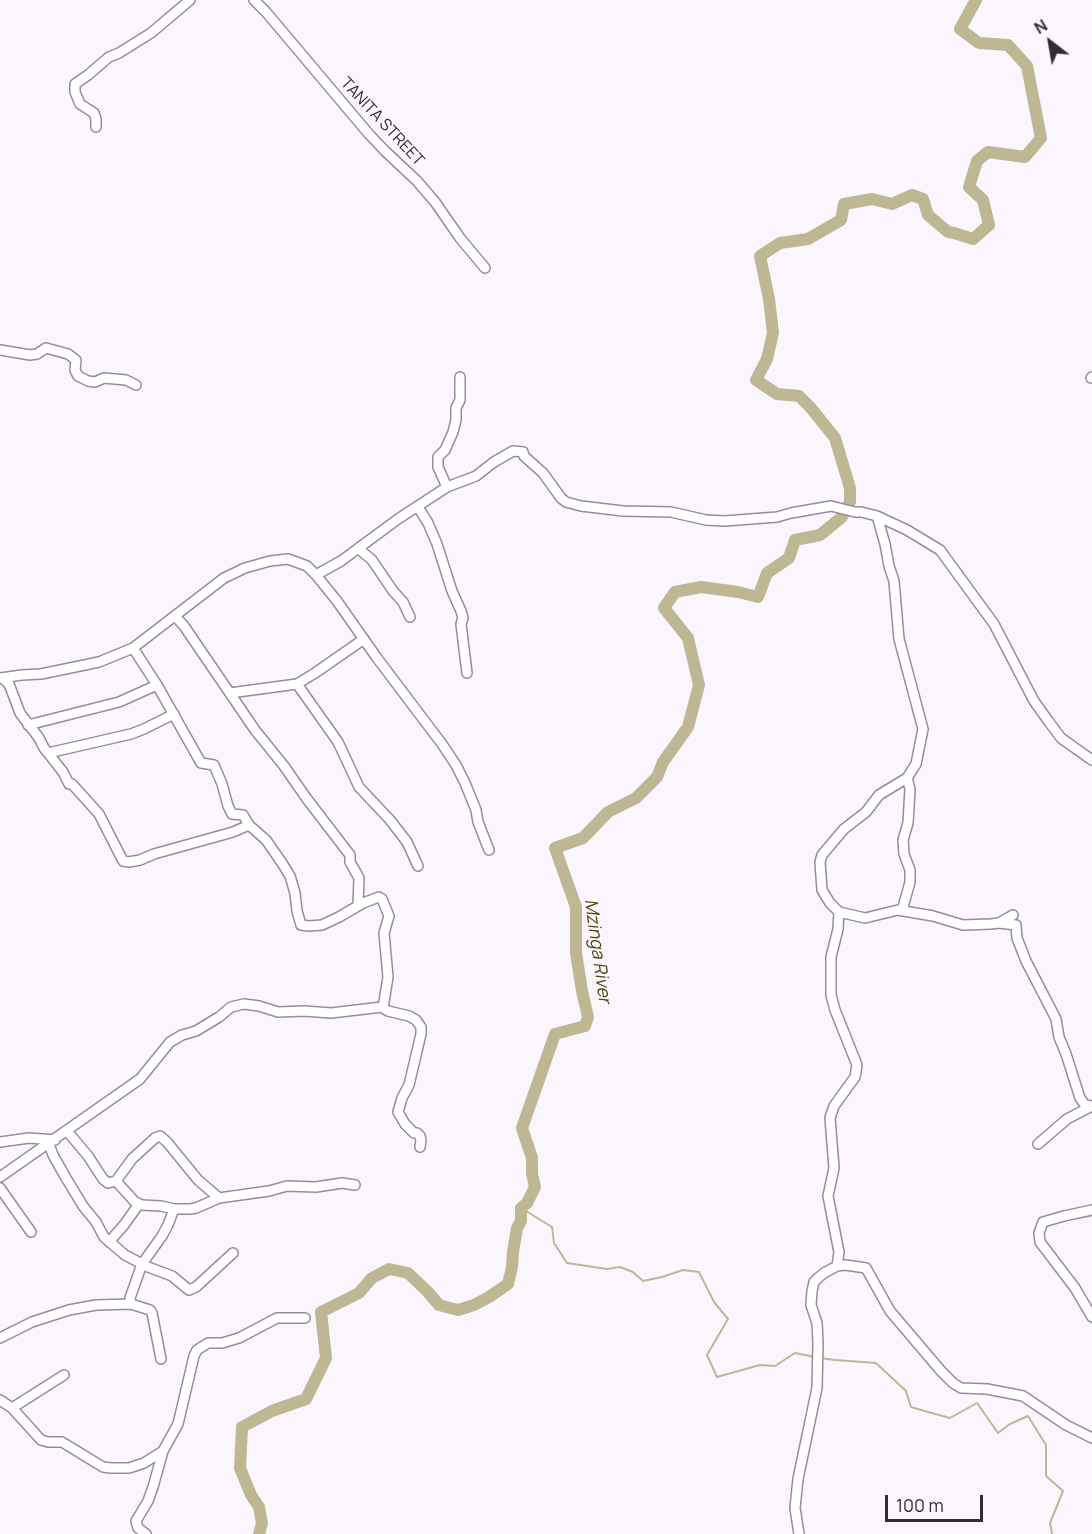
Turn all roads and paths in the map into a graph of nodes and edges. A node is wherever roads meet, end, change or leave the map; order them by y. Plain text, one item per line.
1 (190, 0) edge
2 (254, 0) edge
3 (96, 128) dead end
4 (485, 267) dead end
5 (0, 350) edge
6 (460, 377) dead end
7 (136, 385) dead end
8 (447, 487) junction
9 (418, 507) junction
10 (877, 516) junction
11 (359, 549) junction
12 (316, 575) junction
13 (175, 616) junction
14 (410, 616) dead end
15 (364, 639) junction
16 (133, 648) junction
17 (466, 673) dead end
18 (1, 678) edge
19 (297, 684) junction
20 (157, 685) junction
21 (230, 693) junction
22 (174, 714) junction
23 (28, 724) junction
24 (48, 753) junction
25 (1092, 760) edge
26 (907, 778) junction
27 (249, 825) junction
28 (489, 850) dead end
29 (418, 866) dead end
30 (358, 905) junction
31 (902, 911) junction
32 (839, 912) junction
33 (1013, 915) dead end
34 (999, 923) junction
35 (382, 1007) junction
36 (1092, 1106) edge
37 (67, 1131) junction
38 (0, 1142) edge
39 (52, 1142) junction
40 (1038, 1144) dead end
41 (420, 1146) dead end
42 (0, 1177) edge
43 (116, 1181) junction
44 (355, 1185) dead end
45 (0, 1188) edge
46 (219, 1198) junction
47 (139, 1204) junction
48 (174, 1209) junction
49 (1092, 1210) edge
50 (31, 1232) dead end
51 (110, 1242) junction
52 (233, 1253) dead end
53 (142, 1264) junction
54 (837, 1266) junction
55 (131, 1304) junction
56 (1092, 1317) edge
57 (305, 1318) dead end
58 (0, 1338) edge
59 (161, 1359) dead end
60 (64, 1375) dead end
61 (0, 1400) edge
62 (12, 1408) junction
63 (1092, 1438) edge
64 (163, 1451) junction
65 (146, 1534) edge
66 (799, 1534) edge

1 - 3 street
2 - 4 street, TANITA STREET
5 - 7 street
6 - 8 street
8 - 9 street
8 - 10 street
9 - 11 street
9 - 17 street
10 - 25 street
10 - 26 street
11 - 12 street
11 - 14 street
12 - 13 street
12 - 15 street
13 - 16 street
13 - 21 street
15 - 19 street
15 - 28 street
16 - 18 street
16 - 20 street
18 - 23 street
19 - 21 street
19 - 29 street
20 - 22 street
20 - 23 street
21 - 30 street
22 - 24 street
22 - 27 street
23 - 24 street
24 - 27 street
26 - 31 street
26 - 32 street
27 - 30 street
30 - 35 street
31 - 32 street
31 - 34 street
32 - 54 street
33 - 34 street
34 - 36 street
35 - 37 street
35 - 41 street
36 - 40 street
37 - 39 street
37 - 43 street
38 - 39 street
39 - 42 street
39 - 51 street
43 - 46 street
43 - 47 street
44 - 46 street
45 - 50 street
46 - 48 street
47 - 48 street
47 - 51 street
48 - 53 street
49 - 56 street
51 - 53 street
52 - 53 street
53 - 55 street
54 - 63 street
54 - 66 street
55 - 58 street
55 - 59 street
57 - 64 street
60 - 62 street
61 - 62 street
62 - 64 street
64 - 65 street

